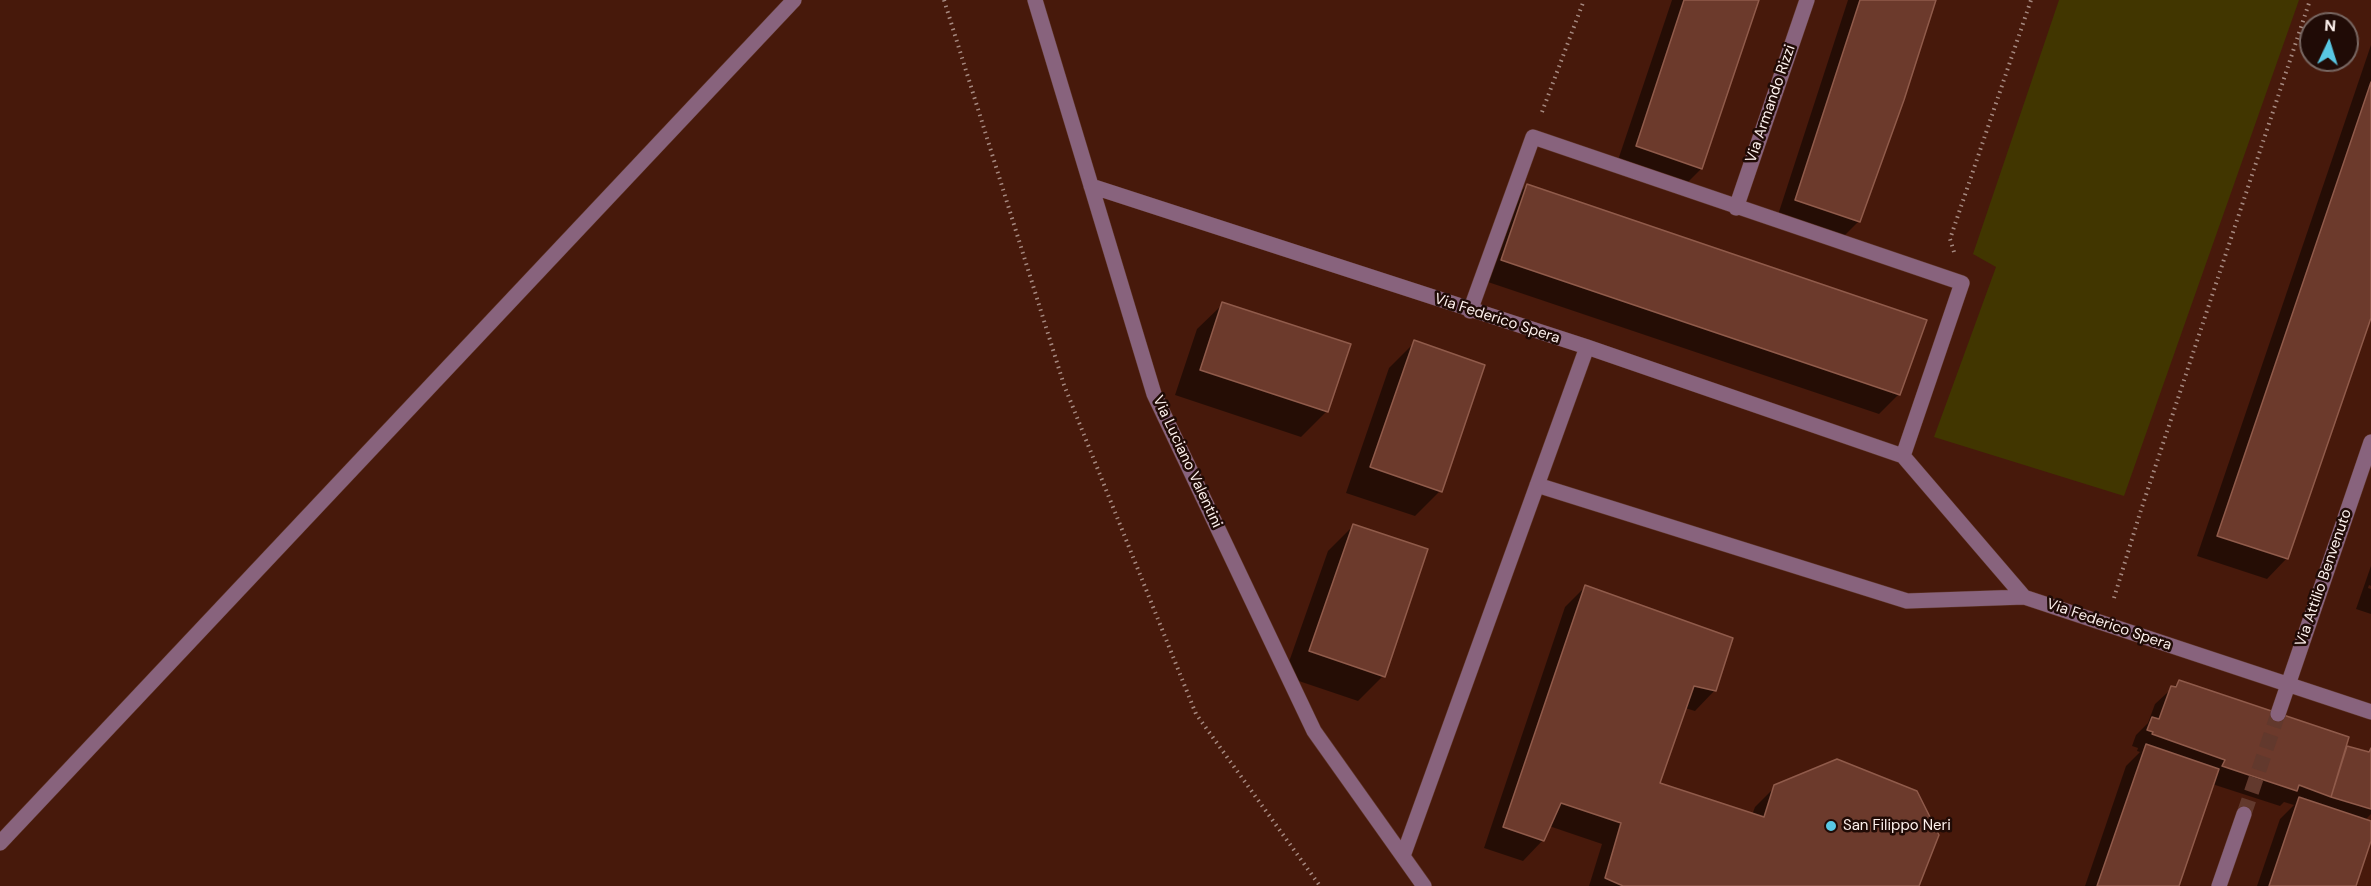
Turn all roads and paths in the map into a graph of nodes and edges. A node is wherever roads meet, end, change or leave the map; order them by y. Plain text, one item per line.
1 (794, 0) edge
2 (944, 0) edge
3 (1035, 0) edge
4 (1584, 0) edge
5 (1807, 0) edge
6 (2031, 0) edge
7 (2310, 0) edge
8 (1533, 137) junction
9 (1091, 186) junction
10 (1736, 208) junction
11 (1962, 284) junction
12 (1470, 311) junction
13 (1587, 347) junction
14 (2371, 442) edge
15 (1903, 456) junction
16 (1537, 485) junction
17 (2024, 597) junction
18 (2106, 624) junction
19 (2287, 685) junction
20 (2371, 712) edge
21 (2278, 714) tunnel mouth
22 (2244, 814) tunnel mouth
23 (0, 843) edge
24 (1403, 856) junction
25 (1320, 886) edge
26 (1424, 886) edge
27 (2219, 886) edge

1 - 23 street
2 - 25 path
3 - 9 street, Via Luciano Valentini
4 - 8 path
5 - 10 street, Via Armando Rizzi
6 - 11 path
7 - 18 path
8 - 10 street
8 - 12 street
9 - 12 street, Via Federico Spera
9 - 24 street, Via Luciano Valentini
10 - 11 street
11 - 15 street
12 - 13 street, Via Federico Spera
13 - 15 street, Via Federico Spera
13 - 16 street
14 - 19 street, Via Attilio Benvenuto
15 - 17 street
16 - 17 street
16 - 24 street
17 - 18 street, Via Federico Spera
18 - 19 street, Via Federico Spera
19 - 20 street, Via Federico Spera
19 - 21 street, Via Attilio Benvenuto
22 - 27 street
24 - 26 street, Via Luciano Valentini

